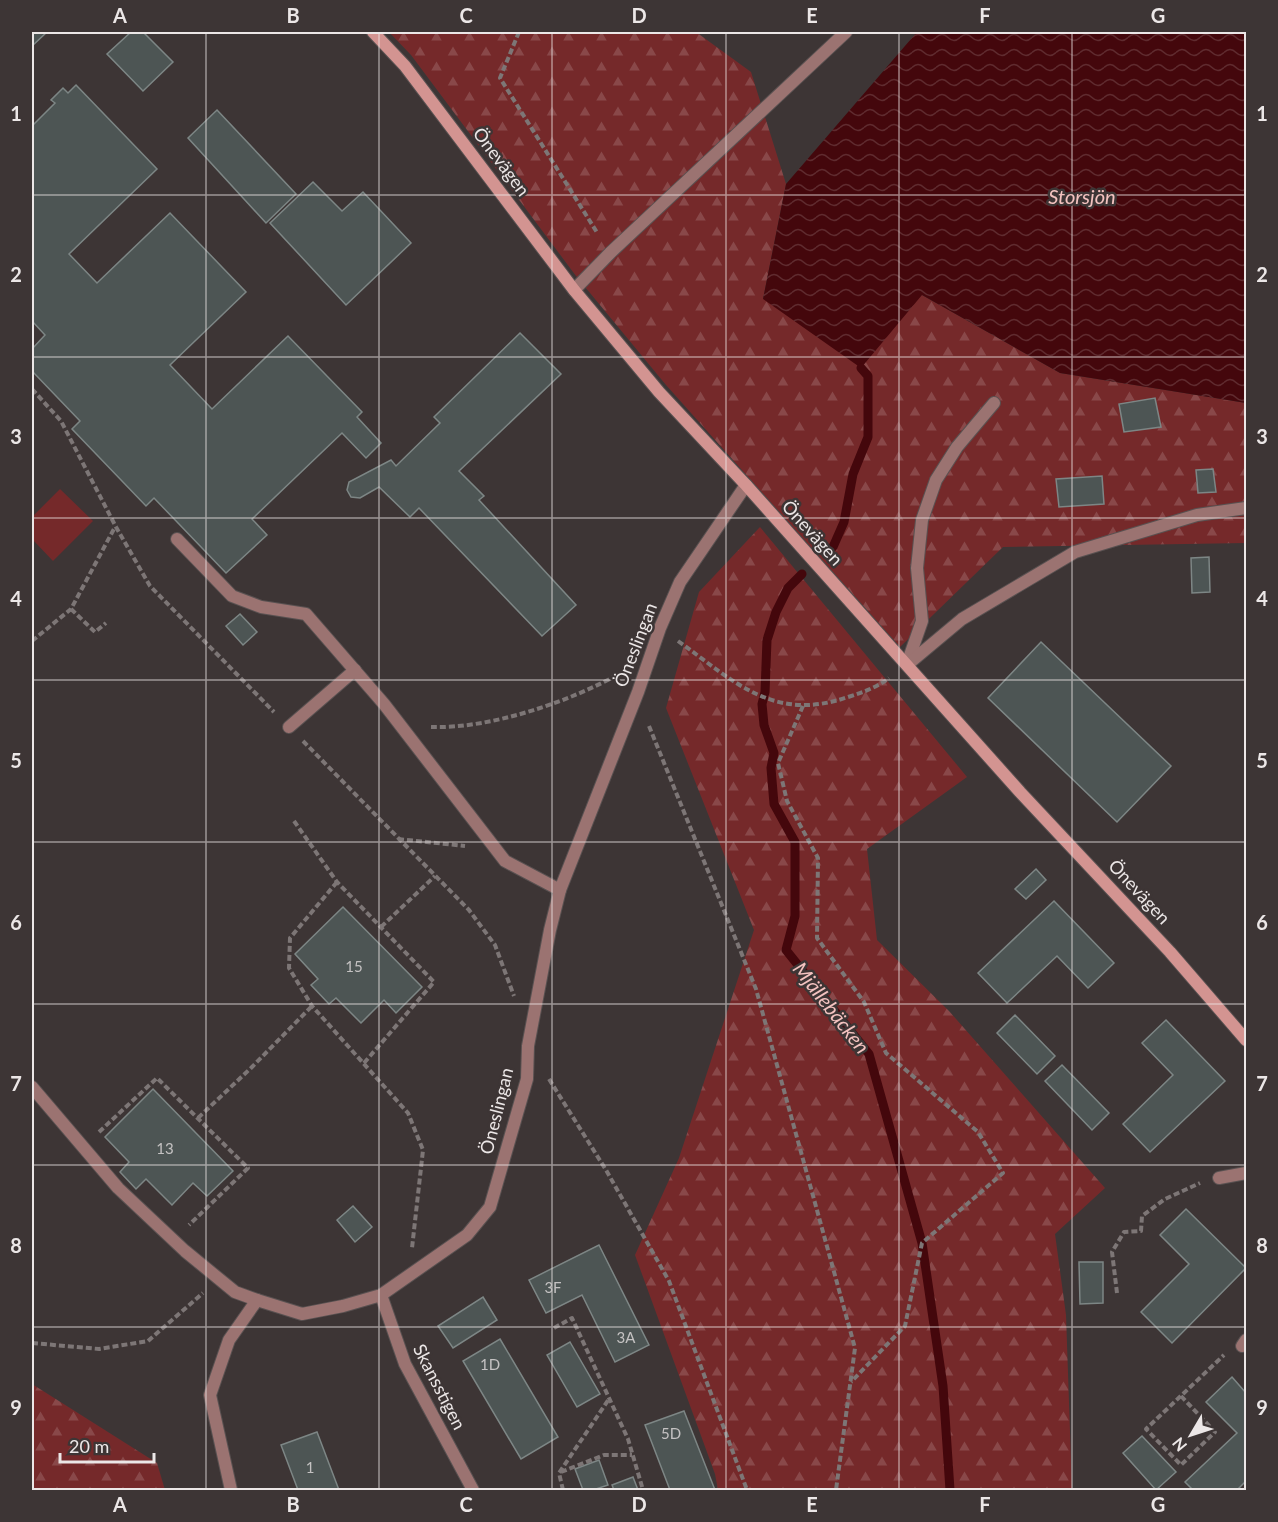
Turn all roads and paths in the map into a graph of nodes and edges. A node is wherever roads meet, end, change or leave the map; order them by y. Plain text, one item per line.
1 (373, 32) edge
2 (519, 32) edge
3 (846, 32) edge
4 (610, 253) junction
5 (574, 290) junction
6 (32, 389) edge
7 (994, 404) dead end
8 (746, 485) junction
9 (1246, 508) edge
10 (116, 527) junction
11 (177, 538) dead end
12 (71, 609) junction
13 (106, 623) dead end
14 (660, 628) junction
15 (32, 640) edge
16 (650, 657) junction
17 (907, 665) junction
18 (355, 670) junction
19 (638, 692) junction
20 (802, 706) junction
21 (401, 725) junction
22 (289, 727) junction
23 (294, 821) dead end
24 (398, 839) junction
25 (496, 849) junction
26 (435, 876) junction
27 (337, 882) junction
28 (560, 890) junction
29 (381, 927) junction
30 (515, 1001) dead end
31 (312, 1006) junction
32 (1246, 1040) edge
33 (528, 1046) junction
34 (363, 1063) junction
35 (32, 1087) edge
36 (198, 1118) junction
37 (83, 1148) junction
38 (1246, 1173) edge
39 (1219, 1178) joint
40 (173, 1240) junction
41 (409, 1275) junction
42 (219, 1278) junction
43 (1117, 1293) dead end
44 (381, 1295) junction
45 (257, 1300) junction
46 (554, 1328) dead end
47 (32, 1342) edge
48 (1244, 1343) edge
49 (850, 1383) junction
50 (1181, 1396) junction
51 (609, 1399) junction
52 (632, 1455) junction
53 (559, 1473) junction
54 (231, 1491) edge
55 (473, 1491) edge
56 (563, 1491) edge
57 (643, 1491) edge
58 (747, 1491) edge
59 (836, 1491) edge

1 - 5 street, Önevägen
2 - 4 path
3 - 4 street
4 - 5 street
5 - 8 street, Önevägen
6 - 10 path
7 - 17 street
8 - 14 street, Öneslingan
8 - 17 street, Önevägen
9 - 17 street
10 - 12 path
10 - 22 path
11 - 18 street
12 - 13 path
12 - 15 path
14 - 16 street, Öneslingan
14 - 20 path
16 - 19 street, Öneslingan
16 - 21 path
17 - 20 path
17 - 32 street, Önevägen
18 - 21 street
18 - 22 street
19 - 28 street, Öneslingan
19 - 49 path
20 - 49 path
21 - 25 street
22 - 24 path
23 - 27 path
24 - 25 path
24 - 26 path
25 - 28 street
26 - 29 path
26 - 30 path
27 - 29 path
27 - 31 path
28 - 33 street, Öneslingan
29 - 34 path
31 - 34 path
31 - 36 path
33 - 41 street, Öneslingan
33 - 58 path
34 - 41 path
35 - 37 street, Öneslingan
36 - 37 path
36 - 40 path
37 - 40 street, Öneslingan
38 - 39 street
39 - 43 path
40 - 42 street, Öneslingan
41 - 44 street, Öneslingan
42 - 45 street, Öneslingan
42 - 47 path
44 - 45 street, Öneslingan
44 - 55 street, Skansstigen
45 - 54 street
46 - 51 path
48 - 50 path
49 - 59 path
50 - 50 path
51 - 52 path
51 - 53 path
52 - 53 path
52 - 57 path
53 - 56 path

